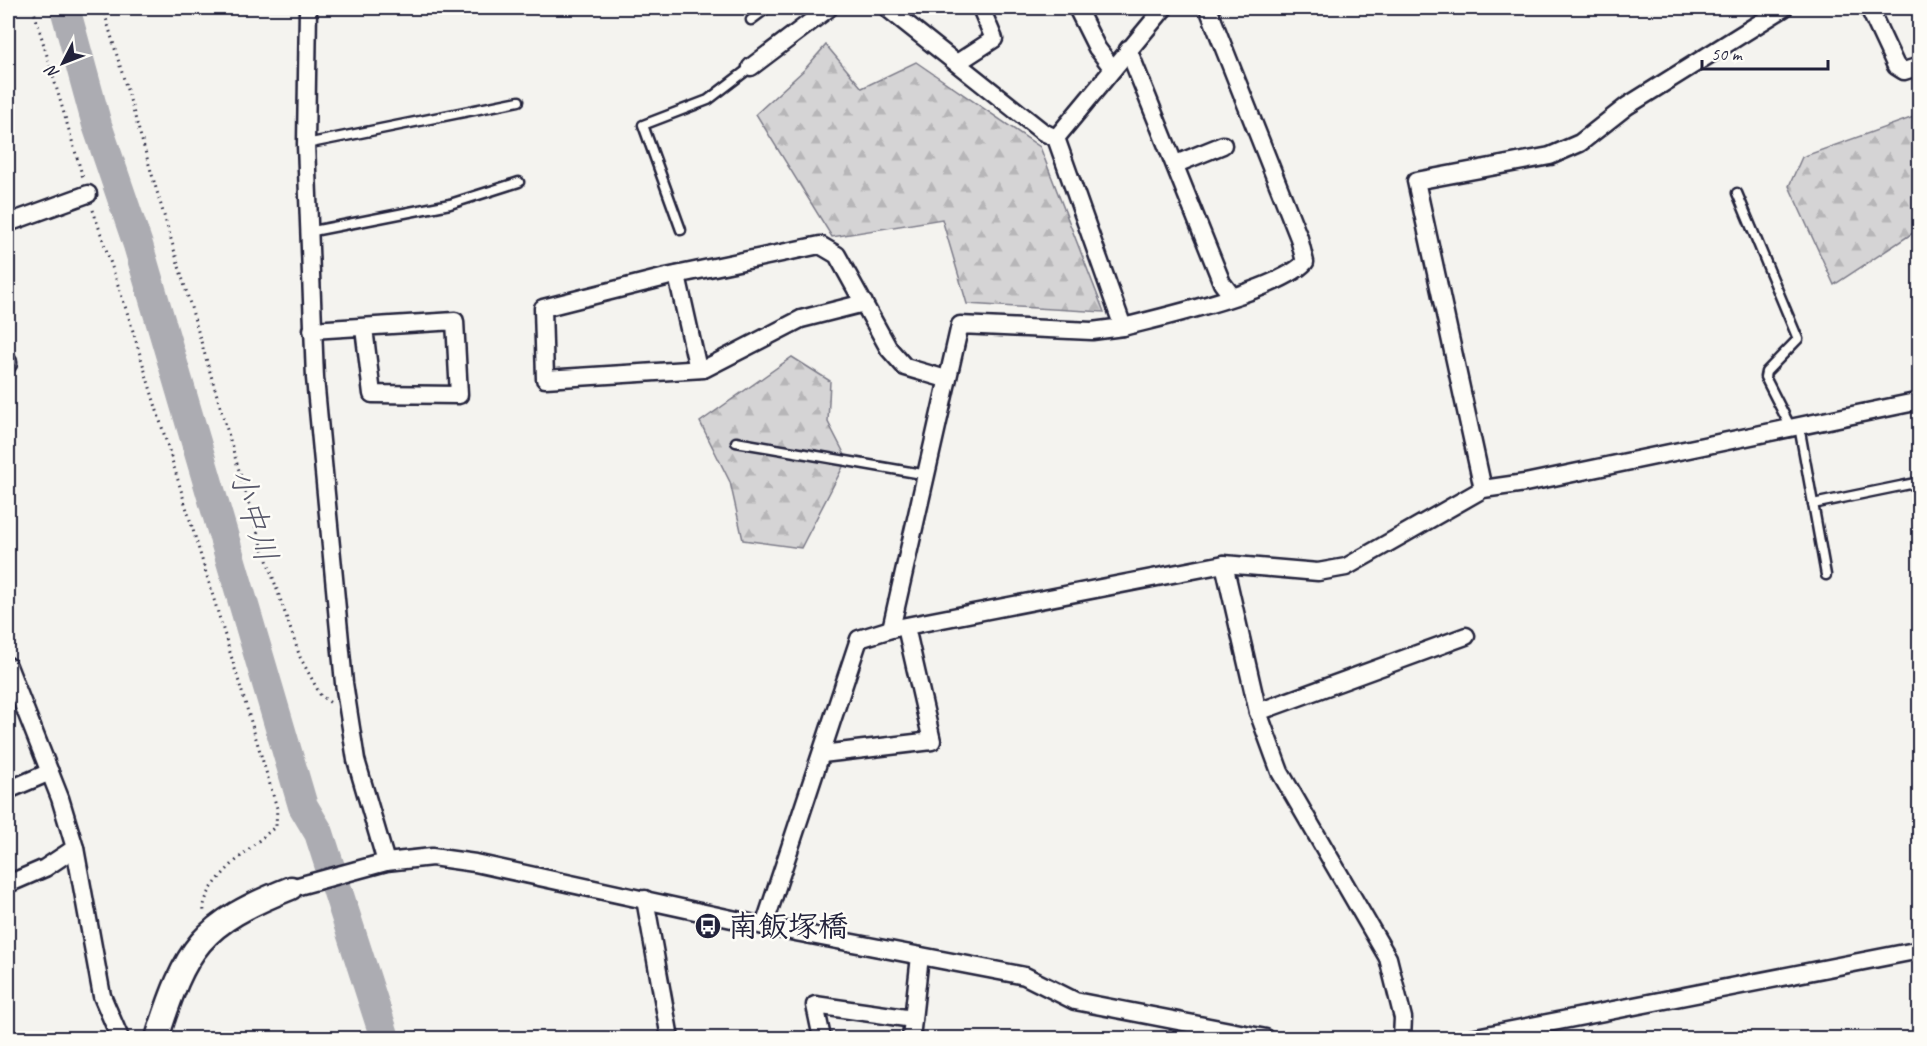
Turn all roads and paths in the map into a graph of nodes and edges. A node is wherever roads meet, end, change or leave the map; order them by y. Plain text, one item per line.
1 (33, 8) edge
2 (103, 8) edge
3 (308, 8) edge
4 (767, 8) edge
5 (829, 8) edge
6 (887, 8) edge
7 (981, 8) edge
8 (1077, 8) edge
9 (1164, 8) edge
10 (1208, 8) edge
11 (1784, 8) edge
12 (1869, 8) edge
13 (751, 20) dead end
14 (1128, 49) junction
15 (957, 63) junction
16 (1920, 66) edge
17 (751, 67) joint
18 (1113, 69) junction
19 (519, 101) dead end
20 (1056, 138) junction
21 (306, 144) junction
22 (1222, 145) dead end
23 (1176, 164) junction
24 (519, 182) dead end
25 (1737, 193) dead end
26 (88, 194) junction
27 (8, 223) edge
28 (681, 230) dead end
29 (308, 232) junction
30 (677, 275) junction
31 (1232, 296) junction
32 (864, 303) junction
33 (1123, 327) junction
34 (364, 328) junction
35 (312, 330) junction
36 (698, 369) junction
37 (946, 379) junction
38 (1920, 400) edge
39 (1795, 427) junction
40 (736, 442) dead end
41 (928, 475) junction
42 (1920, 482) edge
43 (1483, 489) junction
44 (1813, 504) junction
45 (1224, 564) junction
46 (1826, 575) dead end
47 (898, 628) junction
48 (1466, 636) dead end
49 (8, 666) edge
50 (12, 686) edge
51 (1258, 712) junction
52 (350, 716) junction
53 (822, 754) junction
54 (50, 772) junction
55 (8, 790) edge
56 (75, 848) junction
57 (386, 862) junction
58 (8, 884) edge
59 (291, 888) joint
60 (645, 899) junction
61 (764, 926) junction
62 (213, 929) junction
63 (1920, 950) edge
64 (920, 956) junction
65 (913, 1019) junction
66 (120, 1038) edge
67 (157, 1038) edge
68 (670, 1038) edge
69 (822, 1038) edge
70 (911, 1038) edge
71 (1266, 1038) edge
72 (1402, 1038) edge
73 (1471, 1038) edge

1 - 26 path
2 - 52 path
3 - 21 street
4 - 13 lane
5 - 17 street
6 - 15 street
7 - 15 street
8 - 18 street
9 - 14 street
10 - 31 street
11 - 43 street
12 - 16 street
14 - 18 street
14 - 23 street
15 - 20 street
17 - 28 lane
18 - 20 street
19 - 21 lane
20 - 33 street
21 - 29 street
22 - 23 street
23 - 31 street
24 - 29 lane
25 - 39 lane
26 - 27 street
26 - 62 path
29 - 35 street
30 - 32 street
30 - 36 street
30 - 36 street
31 - 33 street
32 - 36 street
32 - 37 street
33 - 37 street
34 - 34 street
34 - 35 street
35 - 52 street
37 - 41 street
38 - 39 street
39 - 43 street
39 - 44 lane
40 - 41 lane
41 - 47 street
42 - 44 lane
43 - 45 street
44 - 46 lane
45 - 47 street
45 - 51 street
47 - 53 street
47 - 53 street
48 - 51 street
49 - 50 street
50 - 54 street
51 - 72 street
52 - 57 street
53 - 61 street
54 - 55 street
54 - 56 street
56 - 58 street
56 - 66 street
57 - 59 street
57 - 60 street
59 - 62 street
60 - 61 street
60 - 68 street
61 - 64 street
62 - 67 street
63 - 73 street
64 - 65 street
64 - 71 street
65 - 69 street
65 - 70 street

